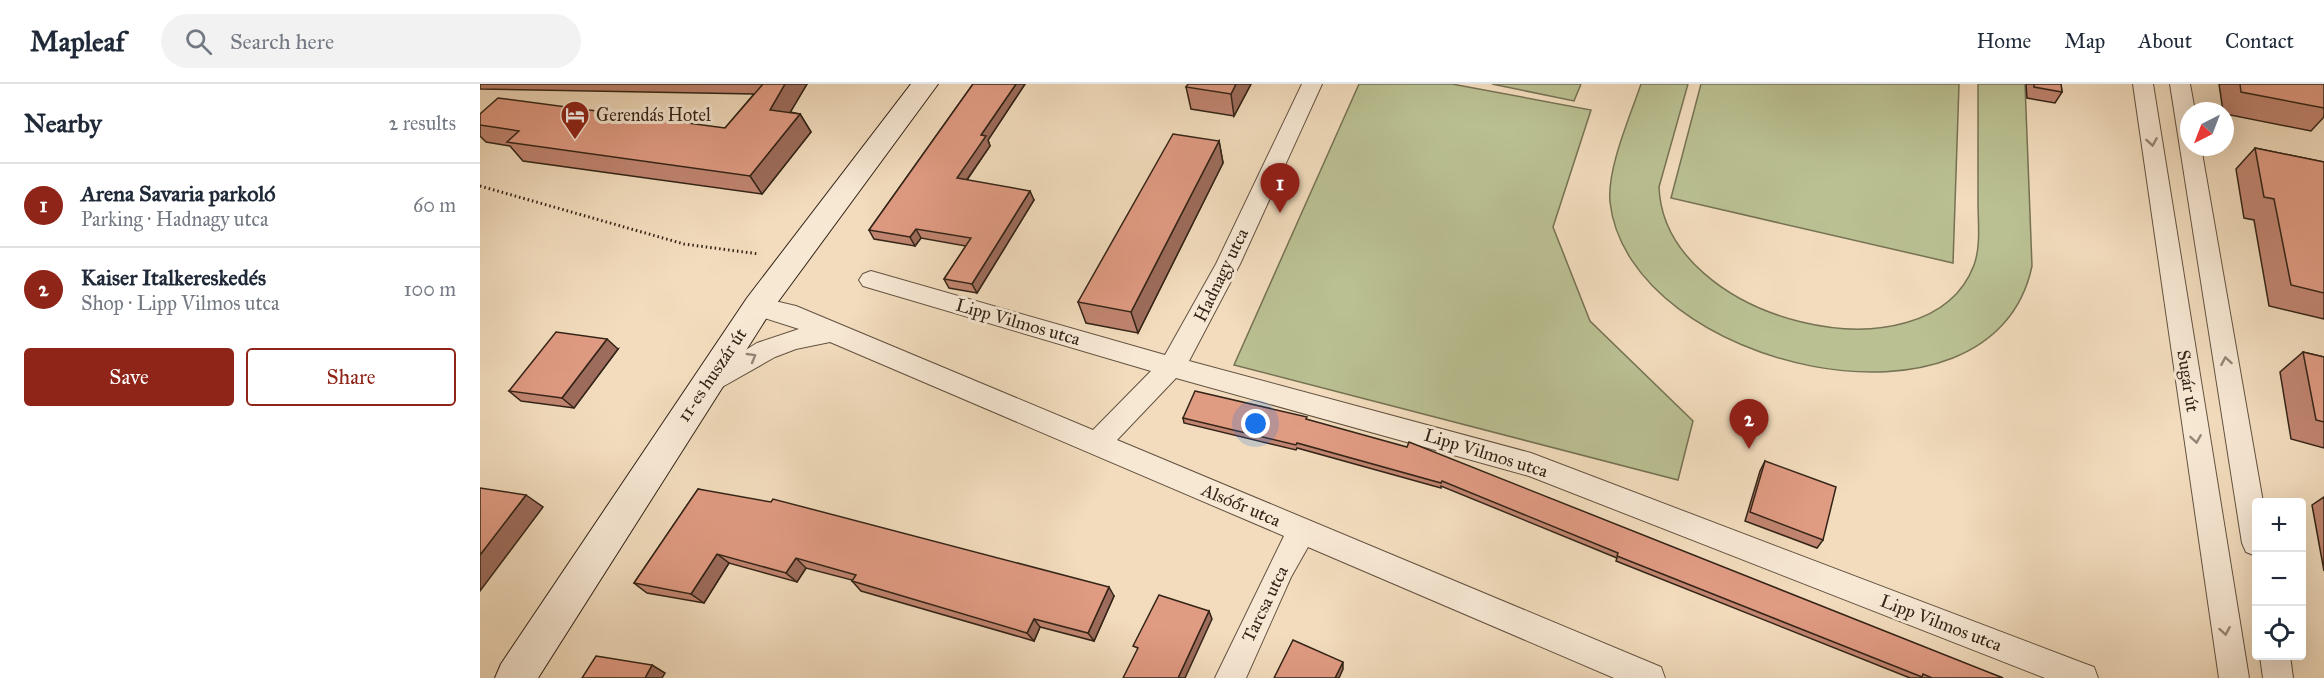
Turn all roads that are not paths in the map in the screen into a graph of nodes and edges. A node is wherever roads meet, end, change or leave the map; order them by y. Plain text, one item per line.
1 (925, 84) edge
2 (1312, 84) edge
3 (2143, 84) edge
4 (2180, 84) edge
5 (2183, 102) edge
6 (2192, 156) edge
7 (871, 280) dead end
8 (758, 306) junction
9 (832, 332) junction
10 (1170, 366) junction
11 (703, 388) junction
12 (1097, 443) junction
13 (2252, 519) edge
14 (1302, 531) junction
15 (2276, 660) edge
16 (515, 678) edge
17 (1230, 678) edge
18 (1650, 678) edge
19 (2083, 678) edge
20 (2234, 678) edge
21 (2278, 678) edge

1 - 8 main road, 11-es huszár út
2 - 10 street, Hadnagy utca
3 -> 20 street, Sugár út
4 - 5 street
13 -> 6 street
7 - 10 street, Lipp Vilmos utca
8 - 9 street, Alsóőr utca
8 - 11 main road, 11-es huszár út
11 -> 9 street
9 - 12 street, Alsóőr utca
10 - 12 street, Hadnagy utca
10 - 19 street, Lipp Vilmos utca
11 - 16 main road, 11-es huszár út
12 - 14 street, Alsóőr utca
14 - 17 street, Tarcsa utca
14 - 18 street, Alsóőr utca
15 - 21 street

